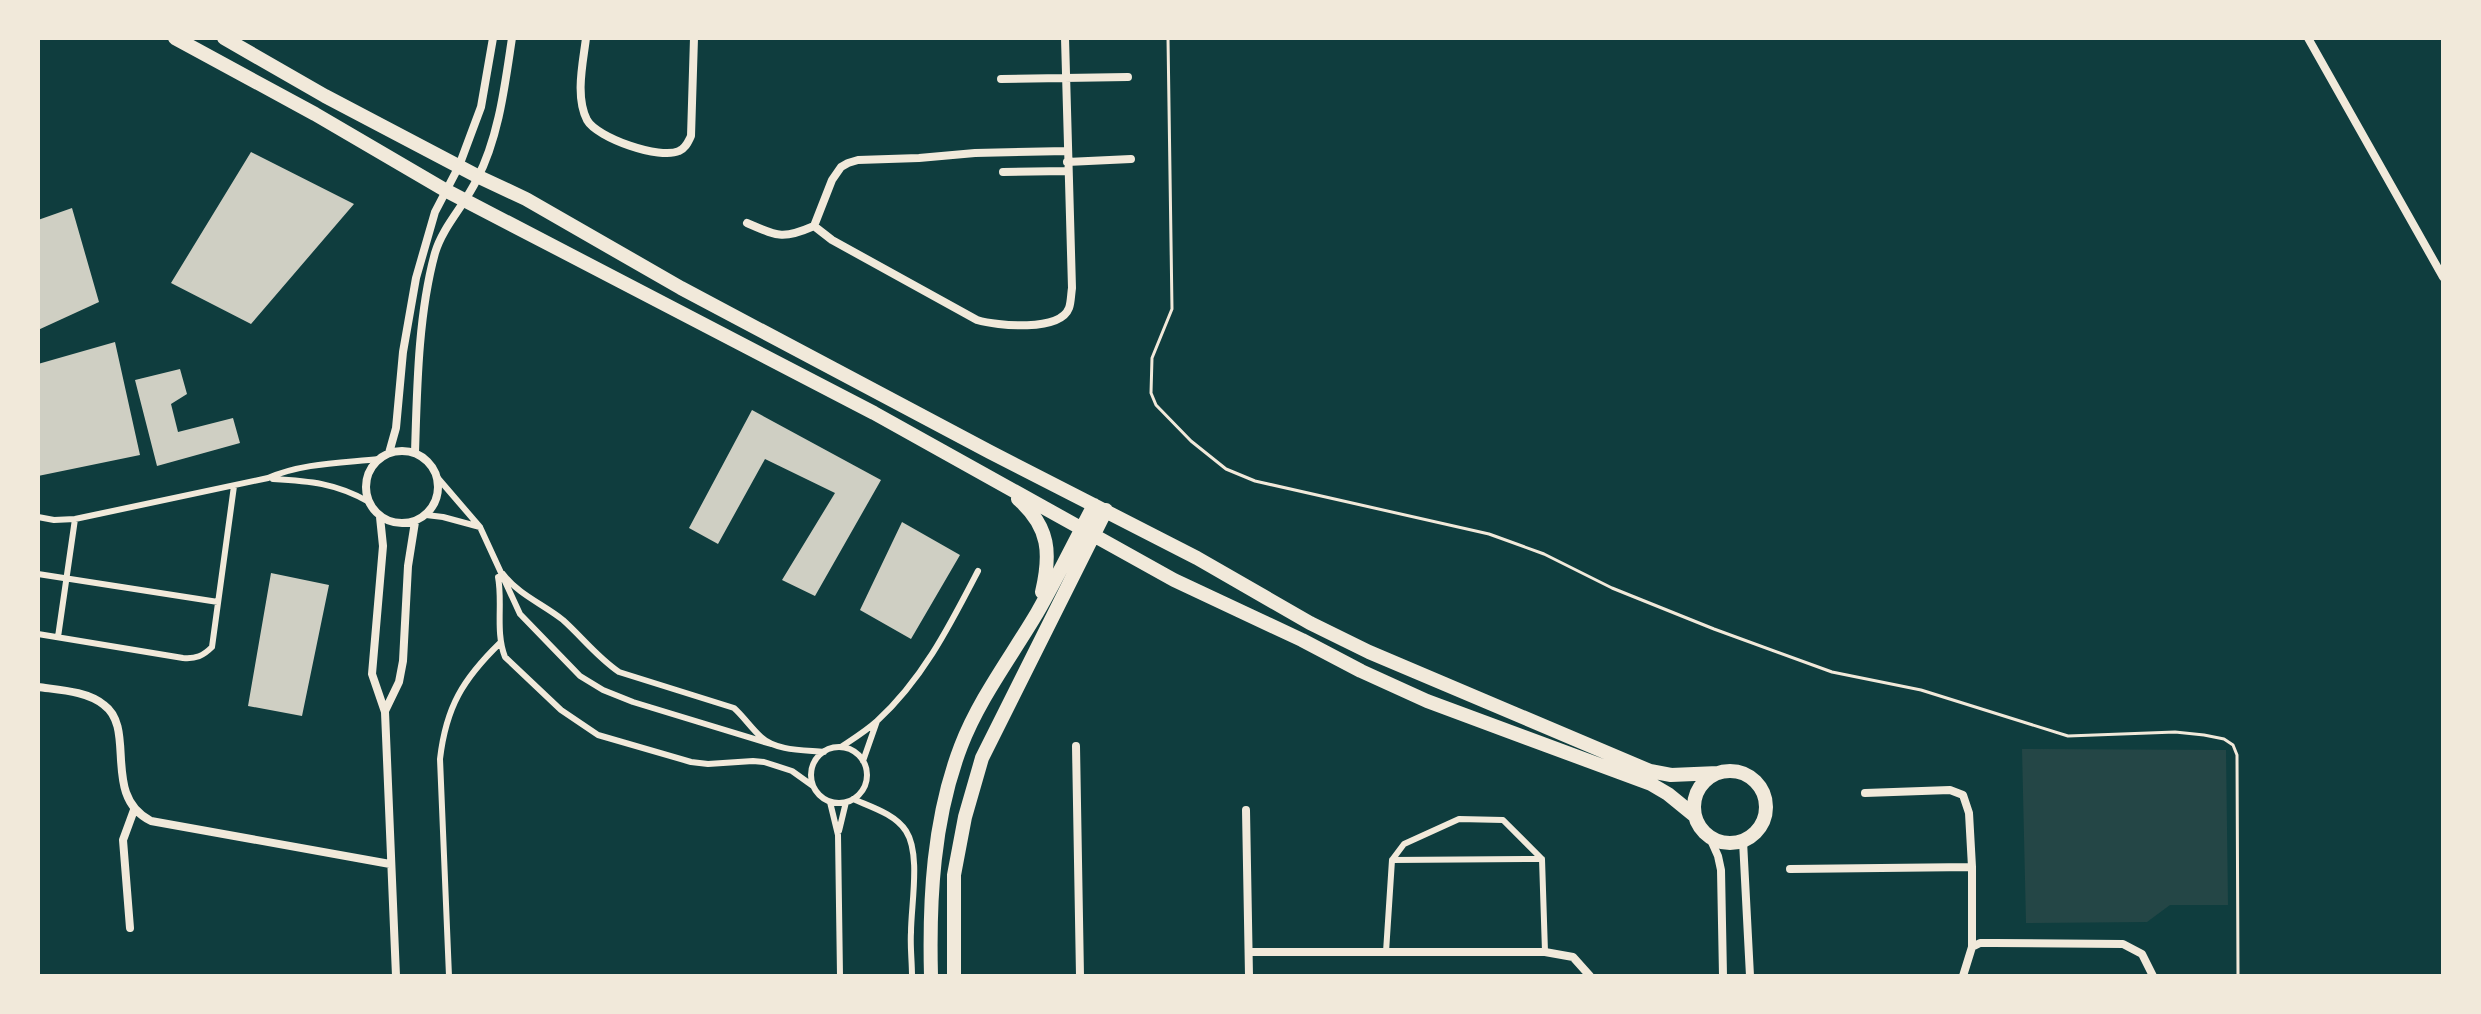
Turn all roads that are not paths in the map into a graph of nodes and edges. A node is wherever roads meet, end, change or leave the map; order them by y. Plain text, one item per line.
1 (175, 38) edge
2 (224, 38) edge
3 (493, 38) edge
4 (512, 38) edge
5 (586, 38) edge
6 (694, 38) edge
7 (1065, 38) edge
8 (2308, 38) edge
9 (1128, 77) dead end
10 (1001, 79) dead end
11 (1066, 79) junction
12 (1067, 151) junction
13 (1131, 159) dead end
14 (459, 166) junction
15 (1067, 166) junction
16 (1003, 172) dead end
17 (479, 177) junction
18 (445, 190) junction
19 (465, 201) junction
20 (747, 223) dead end
21 (814, 226) junction
22 (2443, 277) edge
23 (389, 453) junction
24 (415, 453) junction
25 (379, 459) junction
26 (985, 473) junction
27 (437, 477) junction
28 (268, 478) junction
29 (234, 486) junction
30 (369, 502) junction
31 (1100, 508) junction
32 (426, 515) junction
33 (38, 517) edge
34 (380, 517) junction
35 (75, 519) junction
36 (415, 522) junction
37 (480, 527) junction
38 (1086, 532) junction
39 (496, 565) junction
40 (978, 571) dead end
41 (38, 574) edge
42 (66, 578) junction
43 (218, 602) junction
44 (1037, 612) junction
45 (38, 634) edge
46 (58, 637) junction
47 (500, 643) junction
48 (1400, 666) junction
49 (1389, 684) junction
50 (38, 687) edge
51 (385, 712) junction
52 (877, 721) junction
53 (771, 744) junction
54 (1076, 746) dead end
55 (841, 747) junction
56 (824, 752) junction
57 (863, 761) junction
58 (1718, 773) junction
59 (813, 786) junction
60 (1865, 793) dead end
61 (850, 801) junction
62 (830, 802) junction
63 (134, 810) junction
64 (1246, 810) dead end
65 (1695, 816) junction
66 (838, 835) junction
67 (1710, 838) junction
68 (1743, 841) junction
69 (1542, 859) junction
70 (1392, 860) junction
71 (390, 864) junction
72 (1972, 867) junction
73 (1790, 869) dead end
74 (130, 928) dead end
75 (1972, 947) junction
76 (1249, 952) junction
77 (1386, 952) junction
78 (1545, 952) junction
79 (396, 976) edge
80 (449, 976) edge
81 (840, 976) edge
82 (912, 976) edge
83 (931, 976) edge
84 (954, 976) edge
85 (1080, 976) edge
86 (1249, 976) edge
87 (1590, 976) edge
88 (1723, 976) edge
89 (1750, 976) edge
90 (1963, 976) edge
91 (2153, 976) edge

1 - 18 street
2 - 14 street
3 - 14 street
4 - 17 street
5 - 6 street
7 - 11 street
8 - 22 street
9 - 11 street
10 - 11 street
11 - 12 street
12 - 15 street
12 - 21 street
13 - 15 street
14 - 17 street
14 - 18 street
15 - 16 street
15 - 21 street
17 - 19 street
17 - 31 street
18 - 19 street
18 - 23 street
19 - 24 street
19 - 26 street
20 - 21 street
23 - 24 street
23 - 25 street
24 - 27 street
25 - 28 lane
25 - 30 street
26 - 38 street
26 - 44 street
27 - 32 street
27 - 37 lane
28 - 29 lane
28 - 30 lane
29 - 35 lane
29 - 43 lane
30 - 34 street
31 - 38 street
31 - 48 street
32 - 36 street
32 - 37 lane
33 - 35 lane
34 - 36 street
34 - 51 street
35 - 42 lane
36 - 51 street
37 - 39 lane
38 - 44 street
38 - 49 street
38 - 84 street
39 - 47 lane
39 - 53 lane
39 - 53 lane
40 - 52 lane
41 - 42 lane
42 - 43 lane
42 - 46 lane
43 - 46 lane
44 - 83 street
45 - 46 lane
47 - 59 lane
47 - 80 lane
48 - 49 street
48 - 58 street
49 - 65 street
50 - 63 street
51 - 71 street
52 - 55 lane
52 - 57 lane
53 - 56 lane
54 - 85 street
55 - 56 lane
55 - 57 lane
56 - 59 lane
57 - 61 lane
58 - 65 street
58 - 68 street
59 - 62 lane
60 - 72 street
61 - 62 lane
61 - 66 lane
61 - 82 lane
62 - 66 lane
63 - 71 street
63 - 74 street
64 - 76 street
65 - 67 street
66 - 81 lane
67 - 68 street
67 - 88 street
68 - 89 street
69 - 70 lane
69 - 70 lane
69 - 78 lane
70 - 77 lane
71 - 79 street
72 - 73 street
72 - 75 street
75 - 90 street
75 - 91 street
76 - 77 street
76 - 86 street
77 - 78 street
78 - 87 street

